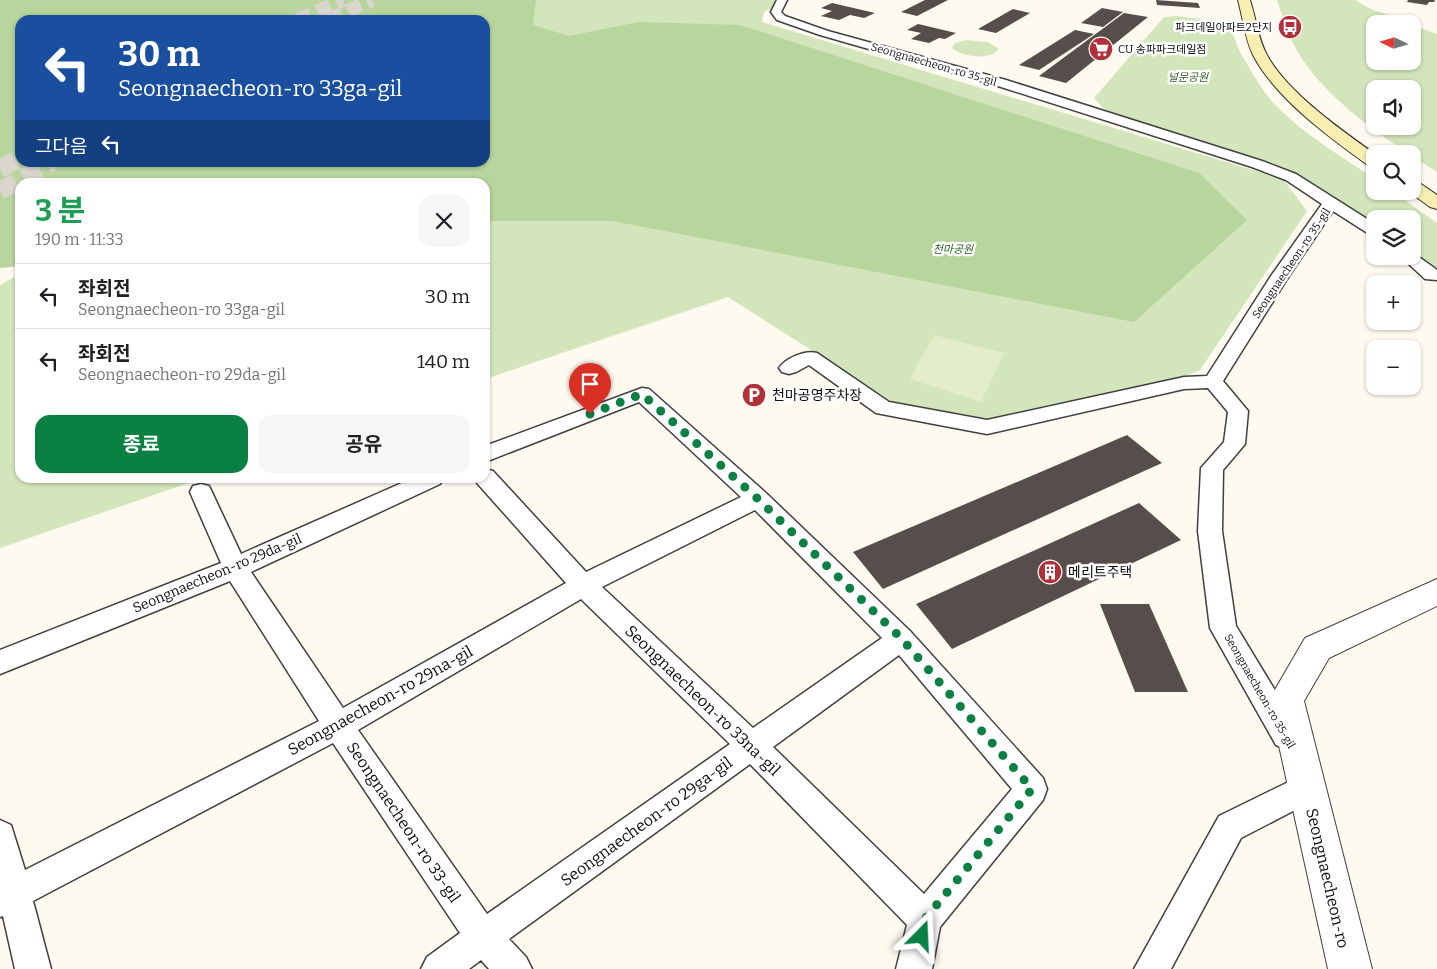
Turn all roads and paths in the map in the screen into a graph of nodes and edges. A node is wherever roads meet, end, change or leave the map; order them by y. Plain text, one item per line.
1 (782, 0) edge
2 (1244, 0) edge
3 (1257, 0) edge
4 (1259, 17) junction
5 (1290, 72) dead end
6 (1373, 145) edge
7 (1366, 155) edge
8 (1421, 178) edge
9 (1437, 188) edge
10 (1421, 192) edge
11 (1331, 202) junction
12 (1437, 202) edge
13 (1366, 225) edge
14 (1419, 265) edge
15 (1437, 275) edge
16 (789, 368) dead end
17 (1213, 382) junction
18 (490, 452) edge
19 (421, 483) edge
20 (490, 483) edge
21 (201, 492) dead end
22 (758, 499) junction
23 (235, 568) junction
24 (583, 585) junction
25 (1437, 592) edge
26 (901, 638) junction
27 (0, 662) edge
28 (338, 726) junction
29 (750, 745) junction
30 (1303, 772) junction
31 (0, 836) edge
32 (7, 896) edge
33 (925, 919) junction
34 (483, 938) junction
35 (1159, 966) edge
36 (33, 969) edge
37 (439, 969) edge
38 (514, 969) edge
39 (914, 969) edge
40 (1350, 969) edge

1 - 11 street, Seongnaecheon-ro 35-gil
2 - 4 main road
3 - 4 main road
4 - 7 main road
5 - 6 main road
8 - 9 main road
10 - 12 main road
11 - 13 street
11 - 17 street, Seongnaecheon-ro 35-gil
14 - 15 street
16 - 17 street
17 - 30 street, Seongnaecheon-ro 35-gil
18 - 22 street
19 - 23 street, Seongnaecheon-ro 29da-gil
20 - 24 street, Seongnaecheon-ro 33na-gil
21 - 23 street, Seongnaecheon-ro 33-gil
22 - 24 street, Seongnaecheon-ro 29na-gil
22 - 26 street
23 - 27 street, Seongnaecheon-ro 29da-gil
23 - 28 street, Seongnaecheon-ro 33-gil
24 - 28 street, Seongnaecheon-ro 29na-gil
24 - 29 street, Seongnaecheon-ro 33na-gil
25 - 30 street, Seongnaecheon-ro
26 - 29 street, Seongnaecheon-ro 29ga-gil
26 - 33 street
28 - 32 street, Seongnaecheon-ro 29na-gil
28 - 34 street, Seongnaecheon-ro 33-gil
29 - 33 street, Seongnaecheon-ro 33na-gil
29 - 34 street, Seongnaecheon-ro 29ga-gil
30 - 35 street, Seongnaecheon-ro
30 - 40 street, Seongnaecheon-ro
31 - 32 street
32 - 36 street
33 - 39 street
34 - 37 street, Seongnaecheon-ro 29ga-gil
34 - 38 street, Seongnaecheon-ro 33-gil

